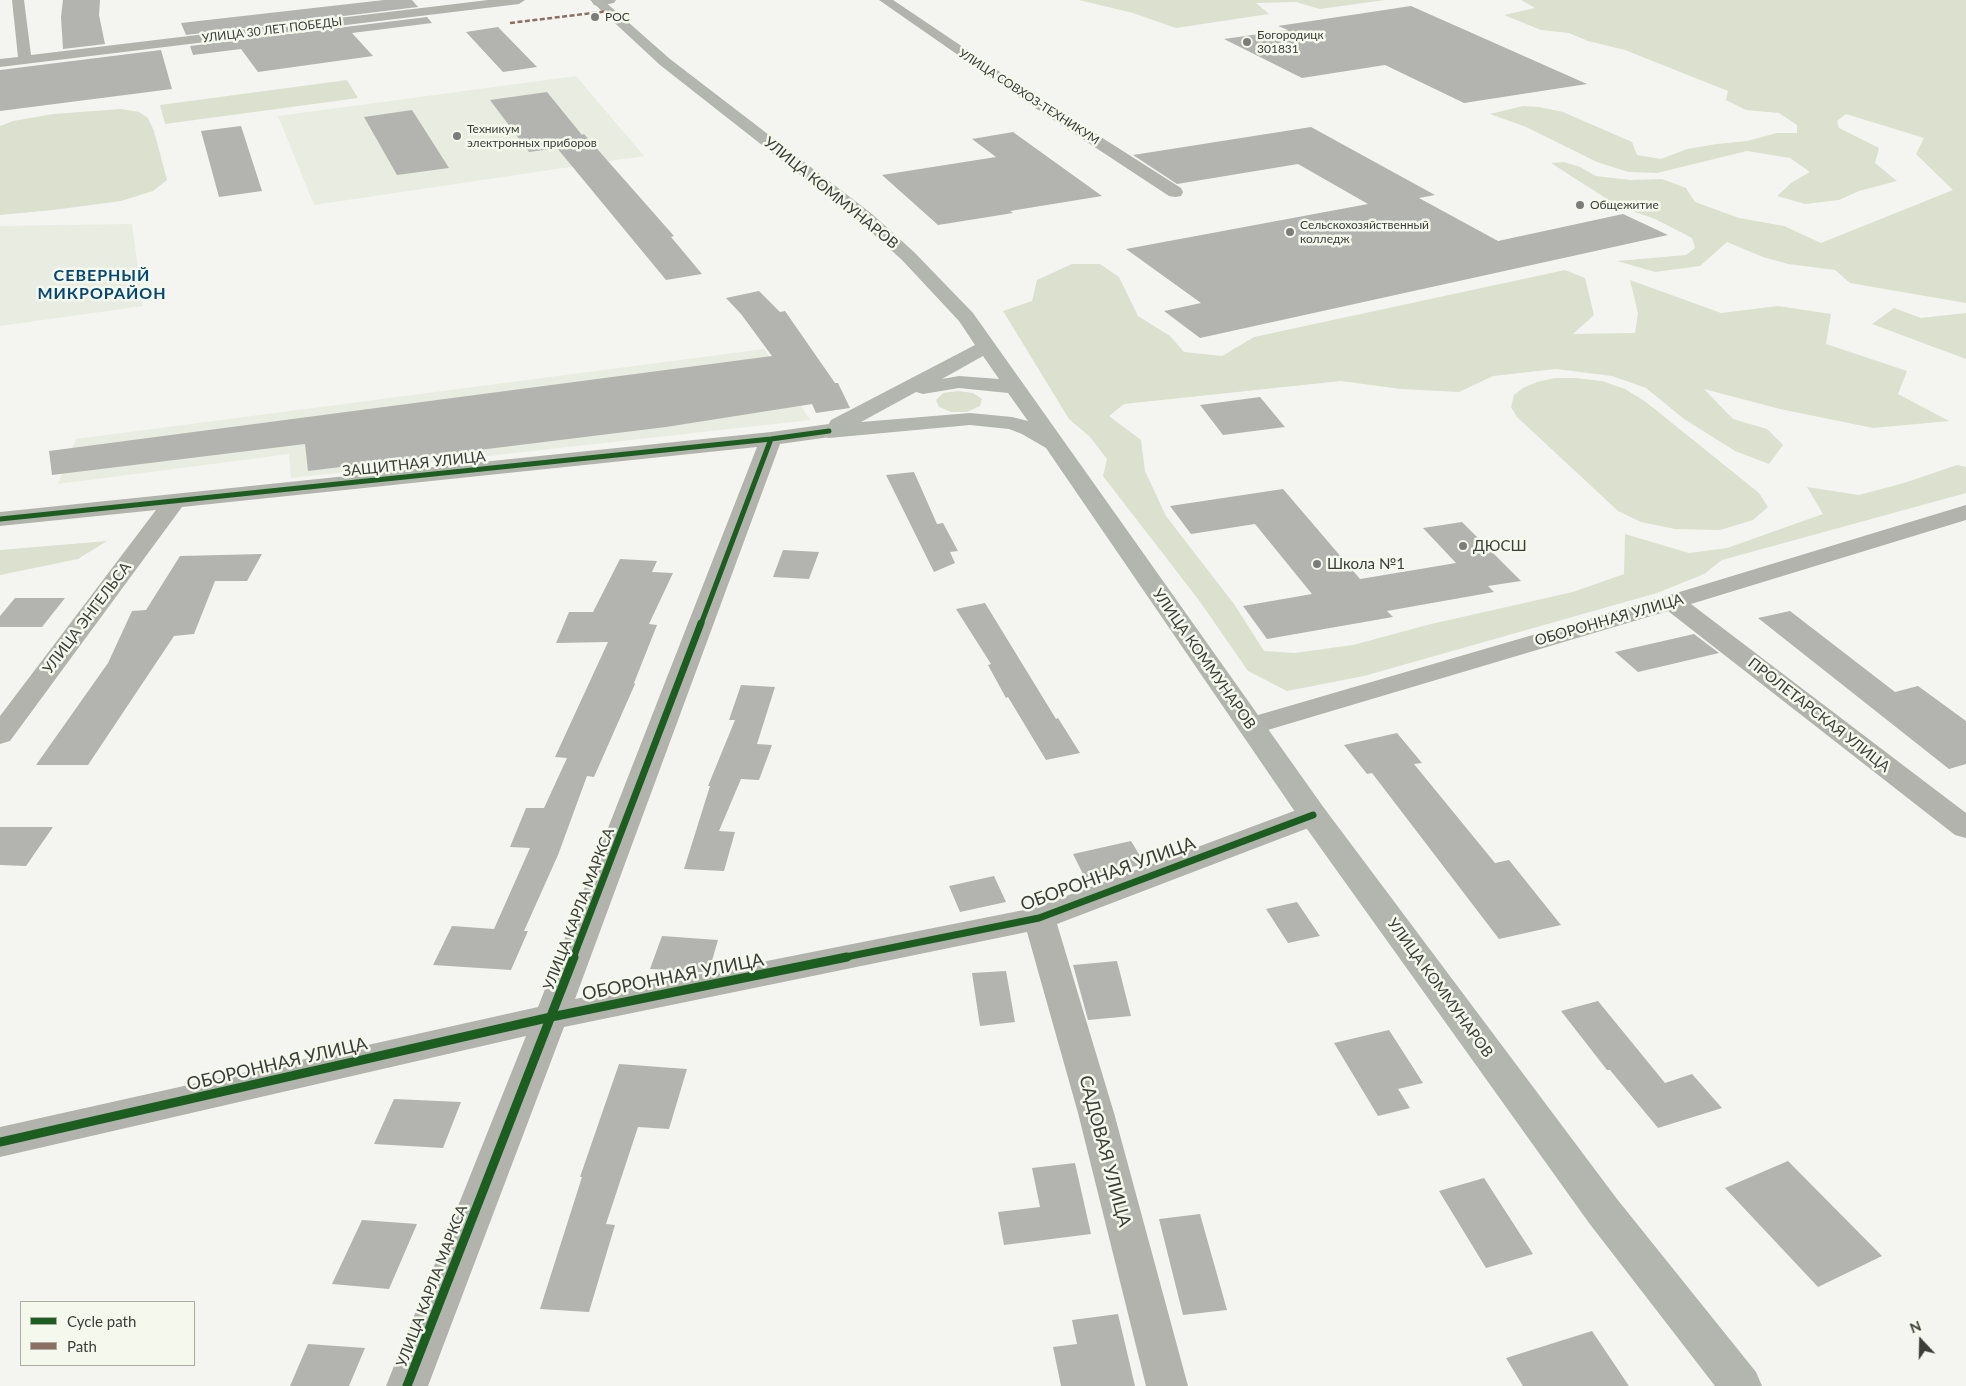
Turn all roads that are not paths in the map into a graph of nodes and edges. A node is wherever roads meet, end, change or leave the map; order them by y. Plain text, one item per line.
1 (18, 0) edge
2 (519, 0) edge
3 (885, 0) edge
4 (601, 1) edge
5 (25, 60) junction
6 (0, 63) edge
7 (1175, 192) dead end
8 (986, 347) junction
9 (1017, 392) junction
10 (893, 396) junction
11 (970, 419) junction
12 (829, 431) junction
13 (771, 440) junction
14 (1053, 444) junction
15 (175, 501) junction
16 (1966, 512) edge
17 (0, 518) edge
18 (1672, 602) junction
19 (1251, 726) junction
20 (0, 735) edge
21 (1313, 815) junction
22 (1966, 828) edge
23 (1039, 918) junction
24 (551, 1017) junction
25 (0, 1142) edge
26 (407, 1386) edge
27 (1167, 1386) edge
28 (1741, 1386) edge

1 - 5 street
2 - 5 street, УЛИЦА 30 ЛЕТ ПОБЕДЫ
3 - 7 street, УЛИЦА СОВХОЗ-ТЕХНИКУМ
4 - 8 main road, УЛИЦА КОММУНАРОВ
5 - 6 street, УЛИЦА 30 ЛЕТ ПОБЕДЫ
8 - 9 main road, УЛИЦА КОММУНАРОВ
8 - 10 main road
9 - 10 main road
9 - 11 main road
9 - 14 main road, УЛИЦА КОММУНАРОВ
10 - 12 main road
11 - 12 main road
11 - 14 main road
12 - 13 street, ЗАЩИТНАЯ УЛИЦА
13 - 15 street, ЗАЩИТНАЯ УЛИЦА
13 - 24 street, УЛИЦА КАРЛА МАРКСА
14 - 19 main road, УЛИЦА КОММУНАРОВ
15 - 17 street, ЗАЩИТНАЯ УЛИЦА
15 - 20 street, УЛИЦА ЭНГЕЛЬСА
16 - 18 street, ОБОРОННАЯ УЛИЦА
18 - 19 street, ОБОРОННАЯ УЛИЦА
18 - 22 street, ПРОЛЕТАРСКАЯ УЛИЦА
19 - 21 main road, УЛИЦА КОММУНАРОВ
21 - 23 street, ОБОРОННАЯ УЛИЦА
21 - 28 main road, УЛИЦА КОММУНАРОВ
23 - 24 street, ОБОРОННАЯ УЛИЦА
23 - 27 street, САДОВАЯ УЛИЦА
24 - 25 street, ОБОРОННАЯ УЛИЦА
24 - 26 street, УЛИЦА КАРЛА МАРКСА

